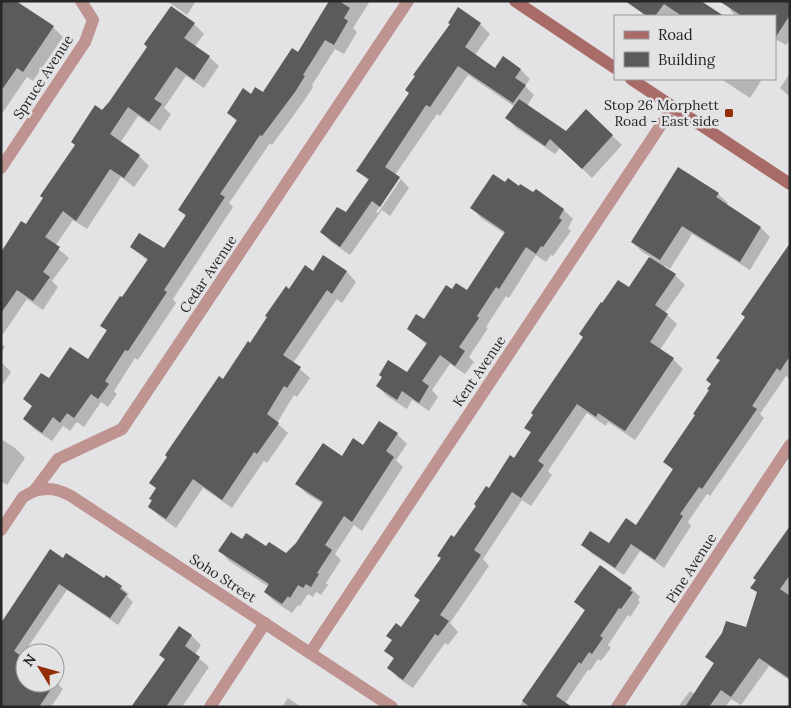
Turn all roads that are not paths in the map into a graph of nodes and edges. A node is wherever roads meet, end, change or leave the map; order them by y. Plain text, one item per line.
1 (80, 1) edge
2 (408, 1) edge
3 (515, 1) edge
4 (614, 67) edge
5 (634, 80) edge
6 (674, 107) junction
7 (1, 168) edge
8 (790, 184) edge
9 (790, 445) edge
10 (34, 491) junction
11 (1, 530) edge
12 (265, 623) junction
13 (310, 653) junction
14 (210, 707) edge
15 (392, 707) edge
16 (617, 707) edge

1 - 7 street, Spruce Avenue
2 - 10 street, Cedar Avenue
3 - 4 main road
5 - 6 main road
6 - 8 main road
6 - 13 street, Kent Avenue
9 - 16 street, Pine Avenue
10 - 11 street, Cedar Avenue
10 - 12 street, Soho Street
12 - 13 street, Soho Street
12 - 14 street
13 - 15 street, Soho Street

